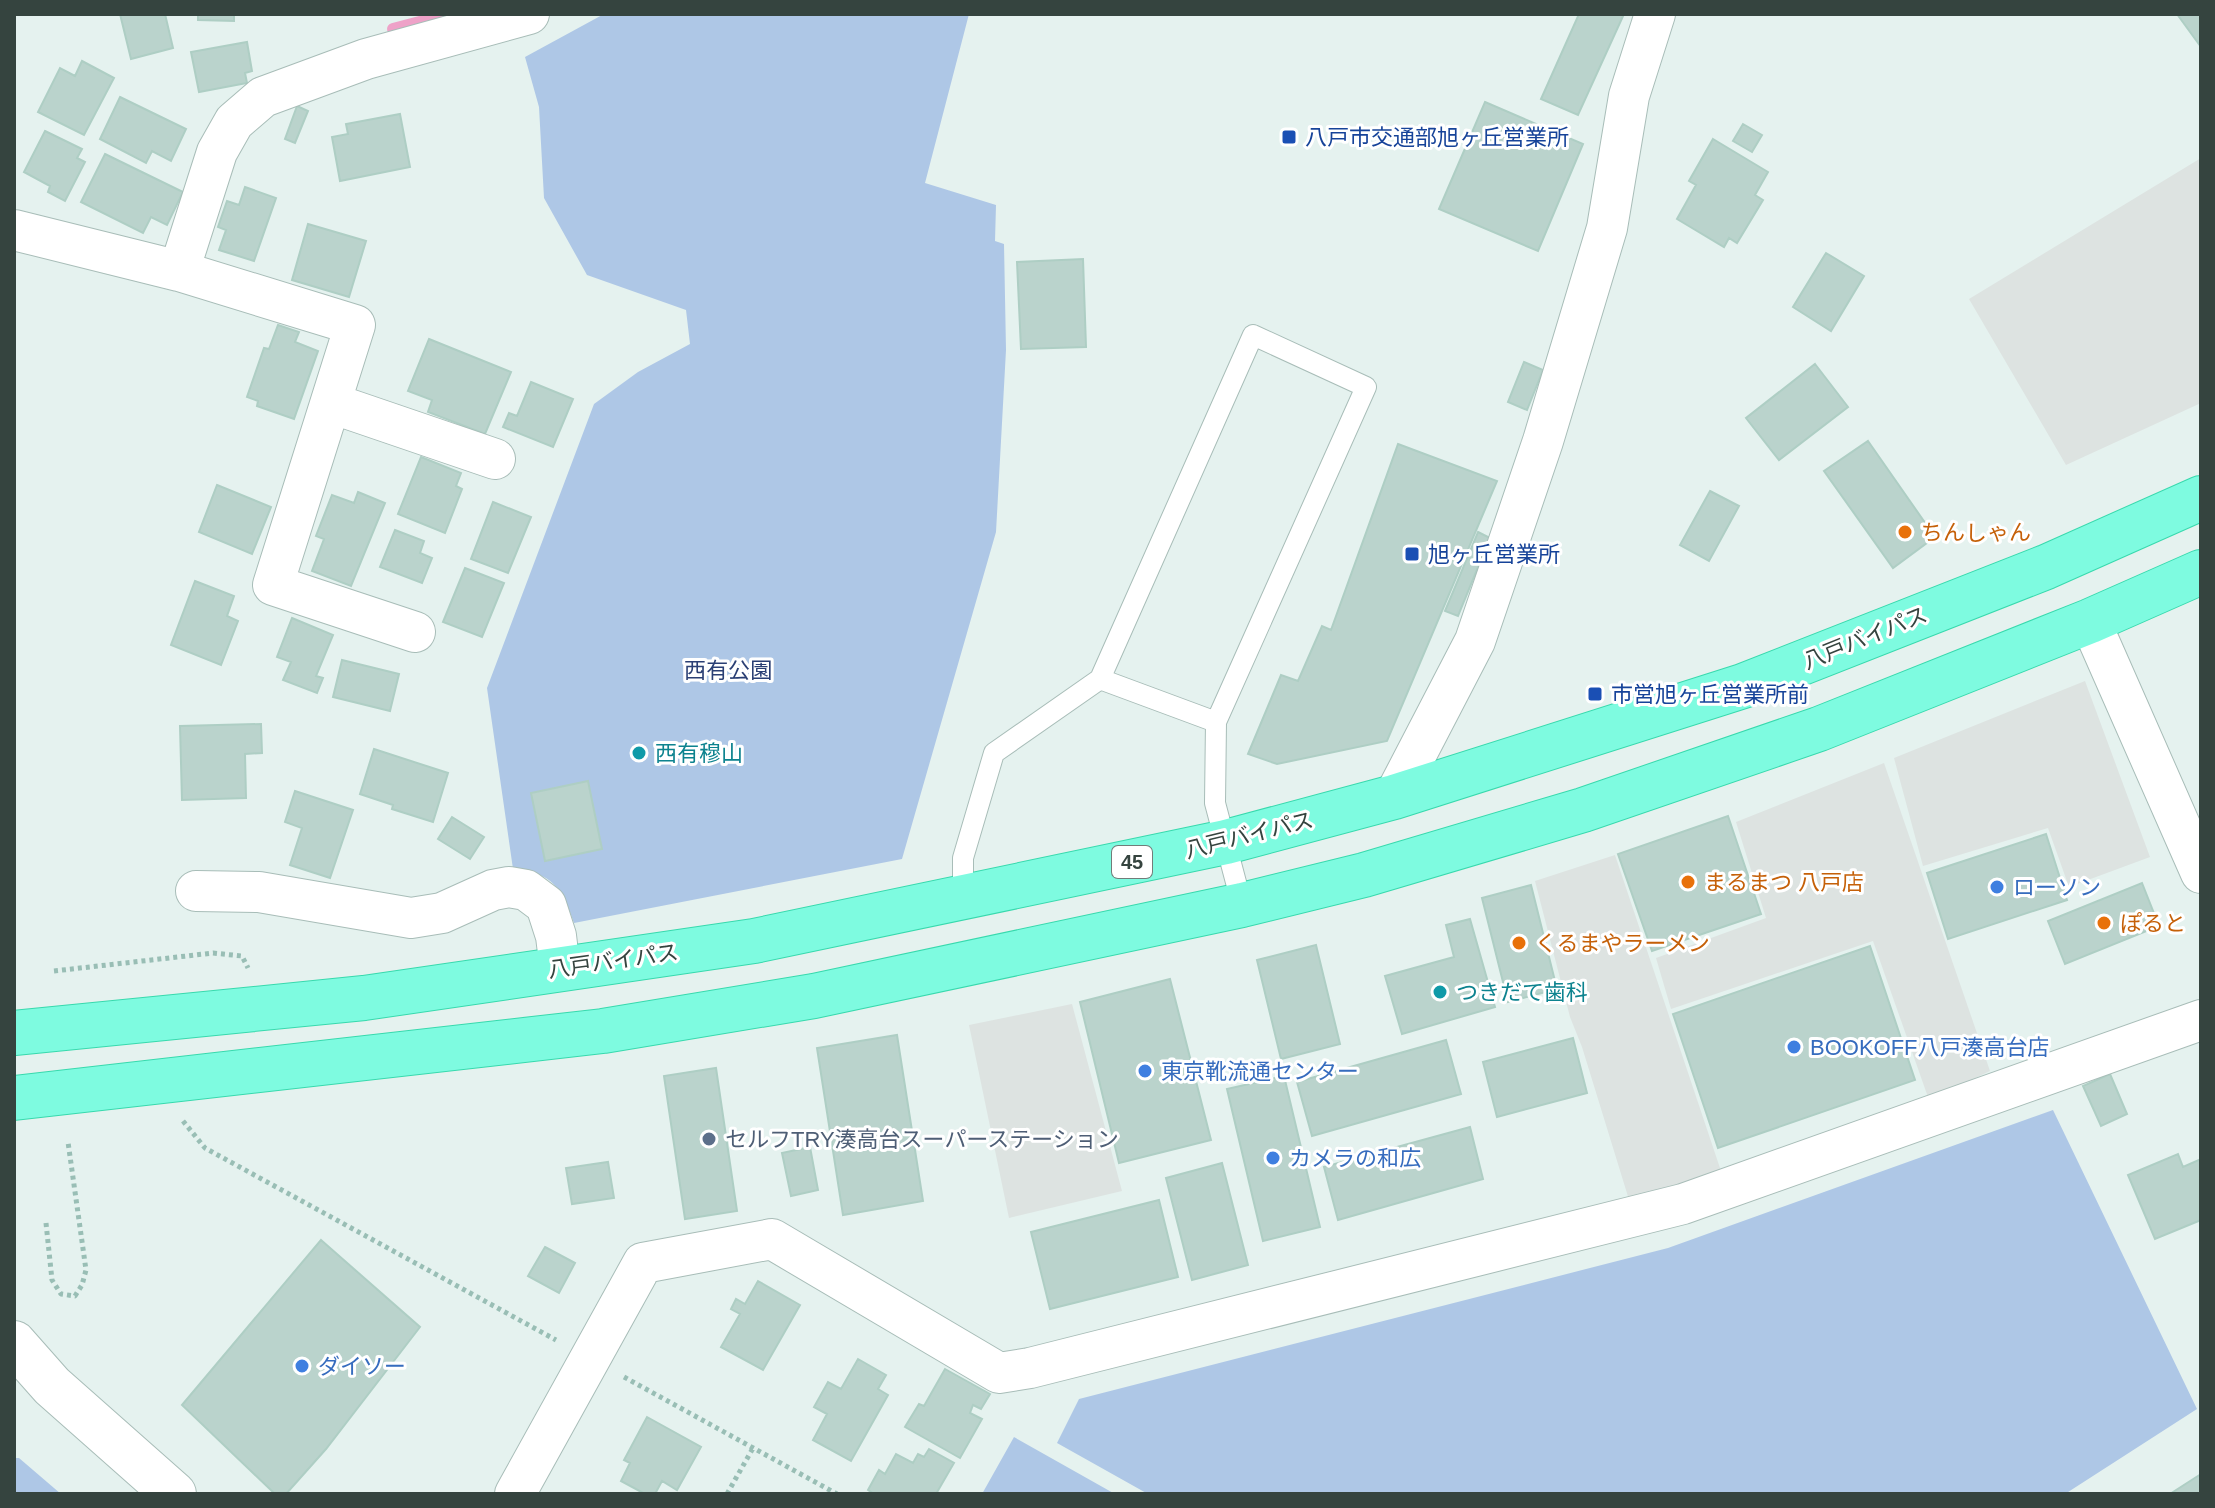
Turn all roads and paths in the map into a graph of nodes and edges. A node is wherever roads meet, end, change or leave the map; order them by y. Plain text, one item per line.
1 (529, 14) edge
2 (1655, 14) edge
3 (14, 230) edge
4 (179, 271) junction
5 (331, 403) junction
6 (495, 459) dead end
7 (2201, 498) edge
8 (2201, 572) edge
9 (2090, 621) junction
10 (415, 632) dead end
11 (1100, 679) junction
12 (1216, 722) junction
13 (1394, 797) junction
14 (1226, 842) junction
15 (2201, 873) edge
16 (196, 891) dead end
17 (963, 897) junction
18 (1242, 905) junction
19 (560, 969) junction
20 (54, 971) dead end
21 (252, 976) dead end
22 (2201, 1020) edge
23 (14, 1033) edge
24 (14, 1098) edge
25 (182, 1121) dead end
26 (68, 1142) dead end
27 (46, 1223) dead end
28 (14, 1343) edge
29 (590, 1358) junction
30 (753, 1448) junction
31 (174, 1494) edge
32 (515, 1494) edge
33 (727, 1494) edge
34 (837, 1494) edge

1 - 4 street
2 - 13 street
3 - 4 street
4 - 5 street
5 - 6 street
5 - 10 street
7 - 13 highway, 八戸バイパス / 45
8 - 9 highway
9 - 15 street
9 - 18 highway
11 - 12 lane
11 - 12 lane
11 - 17 lane
12 - 14 lane
13 - 14 highway, 八戸バイパス / 45
14 - 17 highway, 八戸バイパス / 45
14 - 18 lane
16 - 19 street
17 - 19 highway, 八戸バイパス / 45
18 - 24 highway
19 - 23 highway, 八戸バイパス / 45
20 - 21 path
22 - 29 street
25 - 29 path
26 - 27 path
28 - 31 street
29 - 30 path
29 - 32 street
30 - 33 path
30 - 34 path

